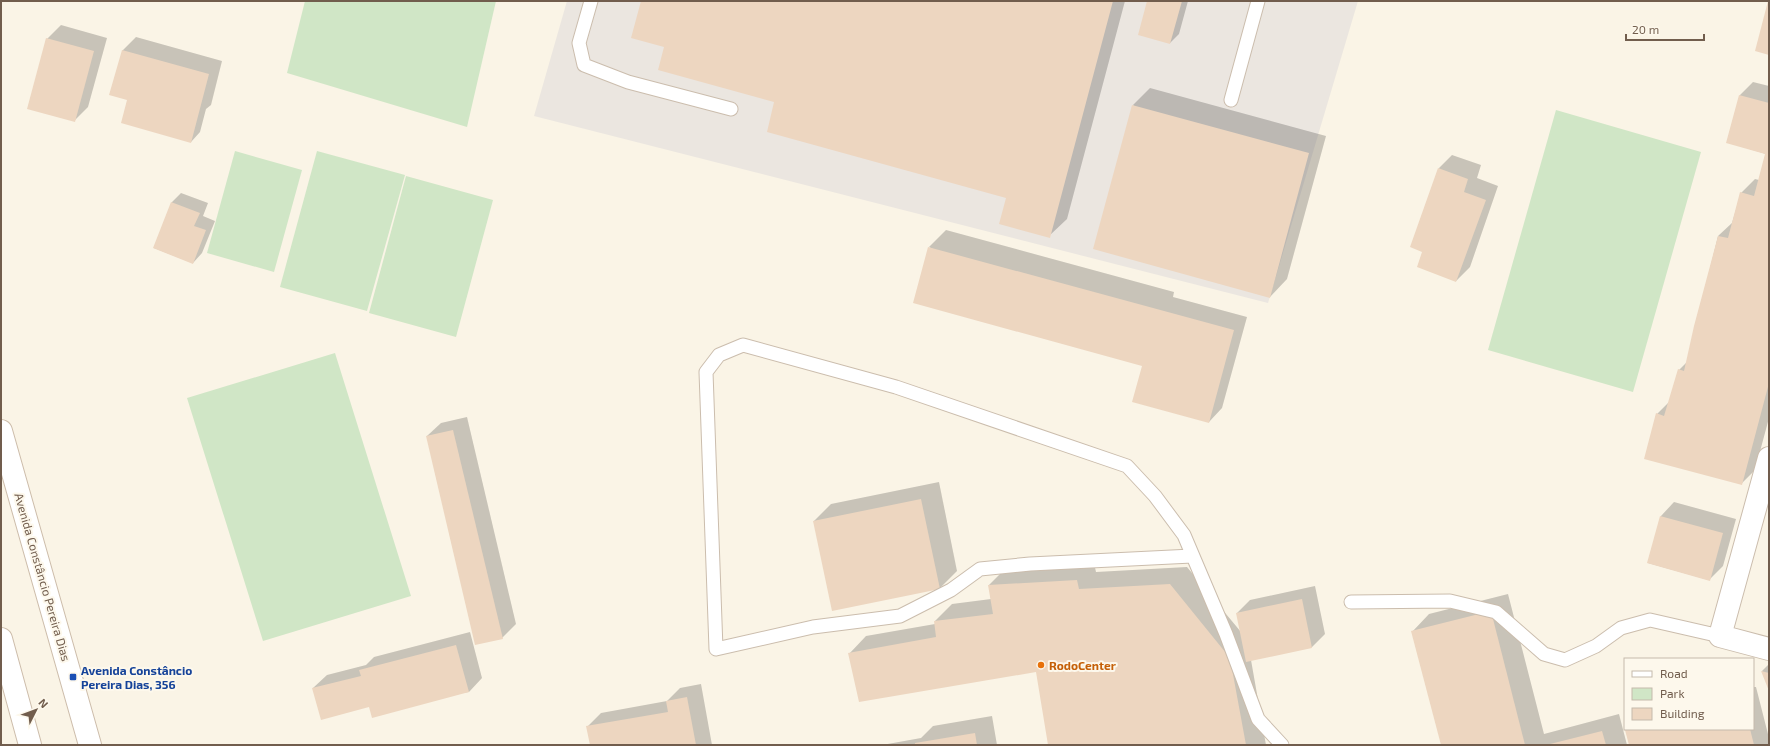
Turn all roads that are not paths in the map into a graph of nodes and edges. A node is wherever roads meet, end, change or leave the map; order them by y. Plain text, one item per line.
1 (591, 1) edge
2 (1258, 1) edge
3 (1231, 100) dead end
4 (732, 109) dead end
5 (1, 431) edge
6 (1769, 458) edge
7 (1192, 556) junction
8 (1351, 602) dead end
9 (1720, 636) junction
10 (1, 639) edge
11 (1769, 649) edge
12 (30, 745) edge
13 (90, 745) edge
14 (1282, 745) edge

1 - 4 lane
2 - 3 lane
5 - 13 street, Avenida Constâncio Pereira Dias
6 - 9 street
7 - 7 lane
7 - 14 lane
8 - 9 lane
9 - 11 street
10 - 12 street

